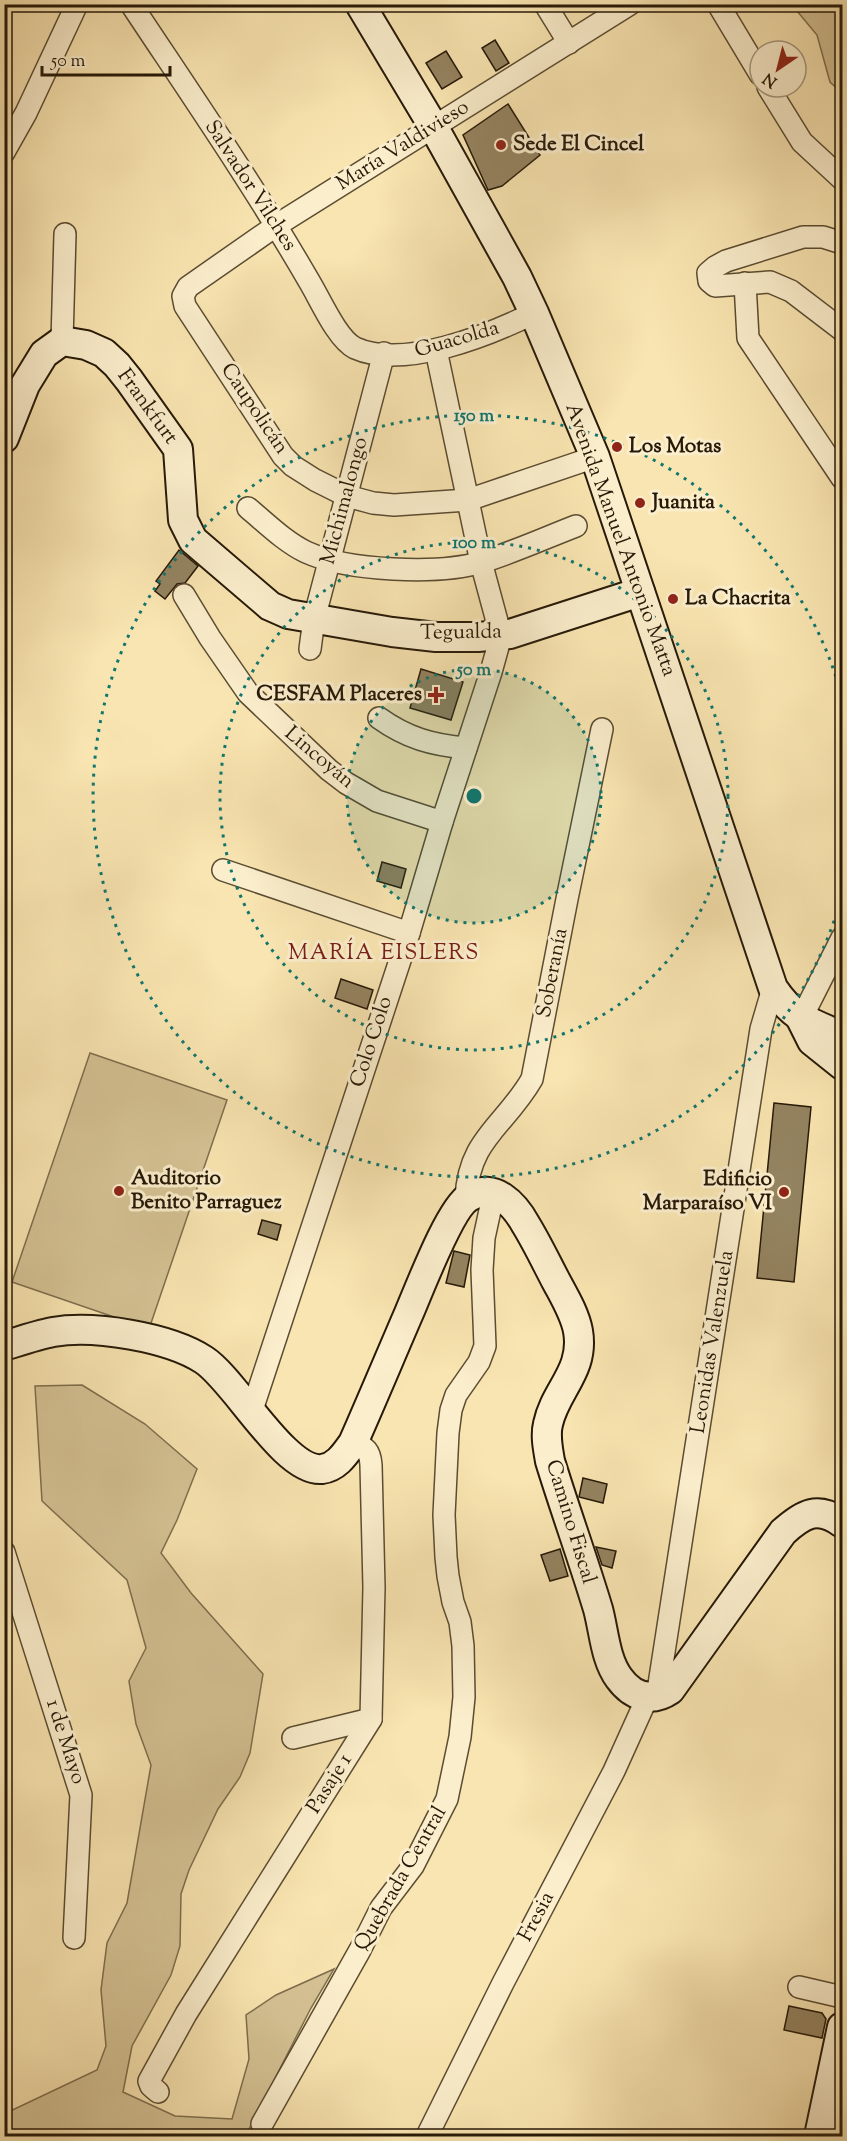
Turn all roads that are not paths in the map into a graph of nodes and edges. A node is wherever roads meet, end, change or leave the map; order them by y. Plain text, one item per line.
1 (77, 4) edge
2 (131, 4) edge
3 (360, 4) edge
4 (545, 4) edge
5 (630, 4) edge
6 (718, 4) edge
7 (569, 43) junction
8 (748, 54) edge
9 (775, 99) edge
10 (433, 126) junction
11 (4, 152) edge
12 (843, 179) edge
13 (277, 225) junction
14 (65, 234) dead end
15 (843, 243) edge
16 (745, 283) junction
17 (183, 296) joint
18 (534, 313) junction
19 (843, 330) edge
20 (62, 341) junction
21 (436, 350) junction
22 (381, 353) junction
23 (4, 438) edge
24 (595, 457) junction
25 (843, 478) edge
26 (347, 496) junction
27 (468, 500) junction
28 (248, 508) dead end
29 (576, 526) dead end
30 (330, 560) junction
31 (481, 562) junction
32 (640, 592) junction
33 (184, 595) dead end
34 (314, 619) junction
35 (501, 636) junction
36 (310, 649) dead end
37 (379, 718) dead end
38 (602, 729) dead end
39 (466, 748) junction
40 (442, 822) junction
41 (223, 870) dead end
42 (409, 933) junction
43 (843, 938) edge
44 (773, 988) junction
45 (801, 1019) junction
46 (843, 1036) edge
47 (843, 1065) edge
48 (494, 1192) junction
49 (466, 1199) junction
50 (4, 1346) edge
51 (251, 1413) junction
52 (353, 1443) junction
53 (842, 1520) edge
54 (4, 1552) edge
55 (652, 1697) junction
56 (371, 1719) junction
57 (293, 1738) dead end
58 (74, 1938) dead end
59 (799, 1987) dead end
60 (843, 1997) edge
61 (843, 2027) edge
62 (158, 2092) dead end
63 (262, 2124) dead end
64 (427, 2136) edge
65 (819, 2136) edge

1 - 11 street
2 - 13 street, Salvador Vilches
3 - 10 street, Avenida Manuel Antonio Matta
4 - 7 street
5 - 7 street, María Valdivieso
6 - 8 street
7 - 10 street, María Valdivieso
9 - 12 street
10 - 13 street, María Valdivieso
10 - 18 street, Avenida Manuel Antonio Matta
13 - 17 street, María Valdivieso
13 - 22 street, Salvador Vilches
14 - 20 street
15 - 16 street
16 - 19 street
16 - 25 street
17 - 26 street, Caupolicán
18 - 21 street, Guacolda
18 - 24 street, Avenida Manuel Antonio Matta
20 - 23 street
20 - 34 street, Frankfurt
21 - 22 street, Guacolda
21 - 27 street
22 - 26 street, Michimalongo
24 - 27 street, Caupolicán
24 - 32 street, Avenida Manuel Antonio Matta
26 - 27 street, Caupolicán
26 - 30 street, Michimalongo
27 - 31 street
28 - 30 street
29 - 31 street
30 - 31 street
30 - 34 street, Michimalongo
31 - 35 street
32 - 35 street, Tegualda
32 - 44 street, Avenida Manuel Antonio Matta
33 - 40 street, Lincoyán
34 - 35 street, Tegualda
34 - 36 street, Michimalongo
35 - 39 street, Colo Colo
37 - 39 street
38 - 49 street, Soberanía
39 - 40 street, Colo Colo
40 - 42 street, Colo Colo
41 - 42 street
42 - 51 street, Colo Colo
43 - 45 street
44 - 45 street, Avenida Manuel Antonio Matta
44 - 55 street, Leonidas Valenzuela
45 - 46 street, Avenida Manuel Antonio Matta
45 - 47 street
48 - 49 street
48 - 55 street, Camino Fiscal
48 - 63 street, Quebrada Central
49 - 52 street
50 - 51 street
51 - 52 street
52 - 56 street
53 - 55 street
54 - 58 street, 1 de Mayo
55 - 64 street, Fresia
56 - 57 street
56 - 62 street, Pasaje 1
59 - 60 street
61 - 65 street

